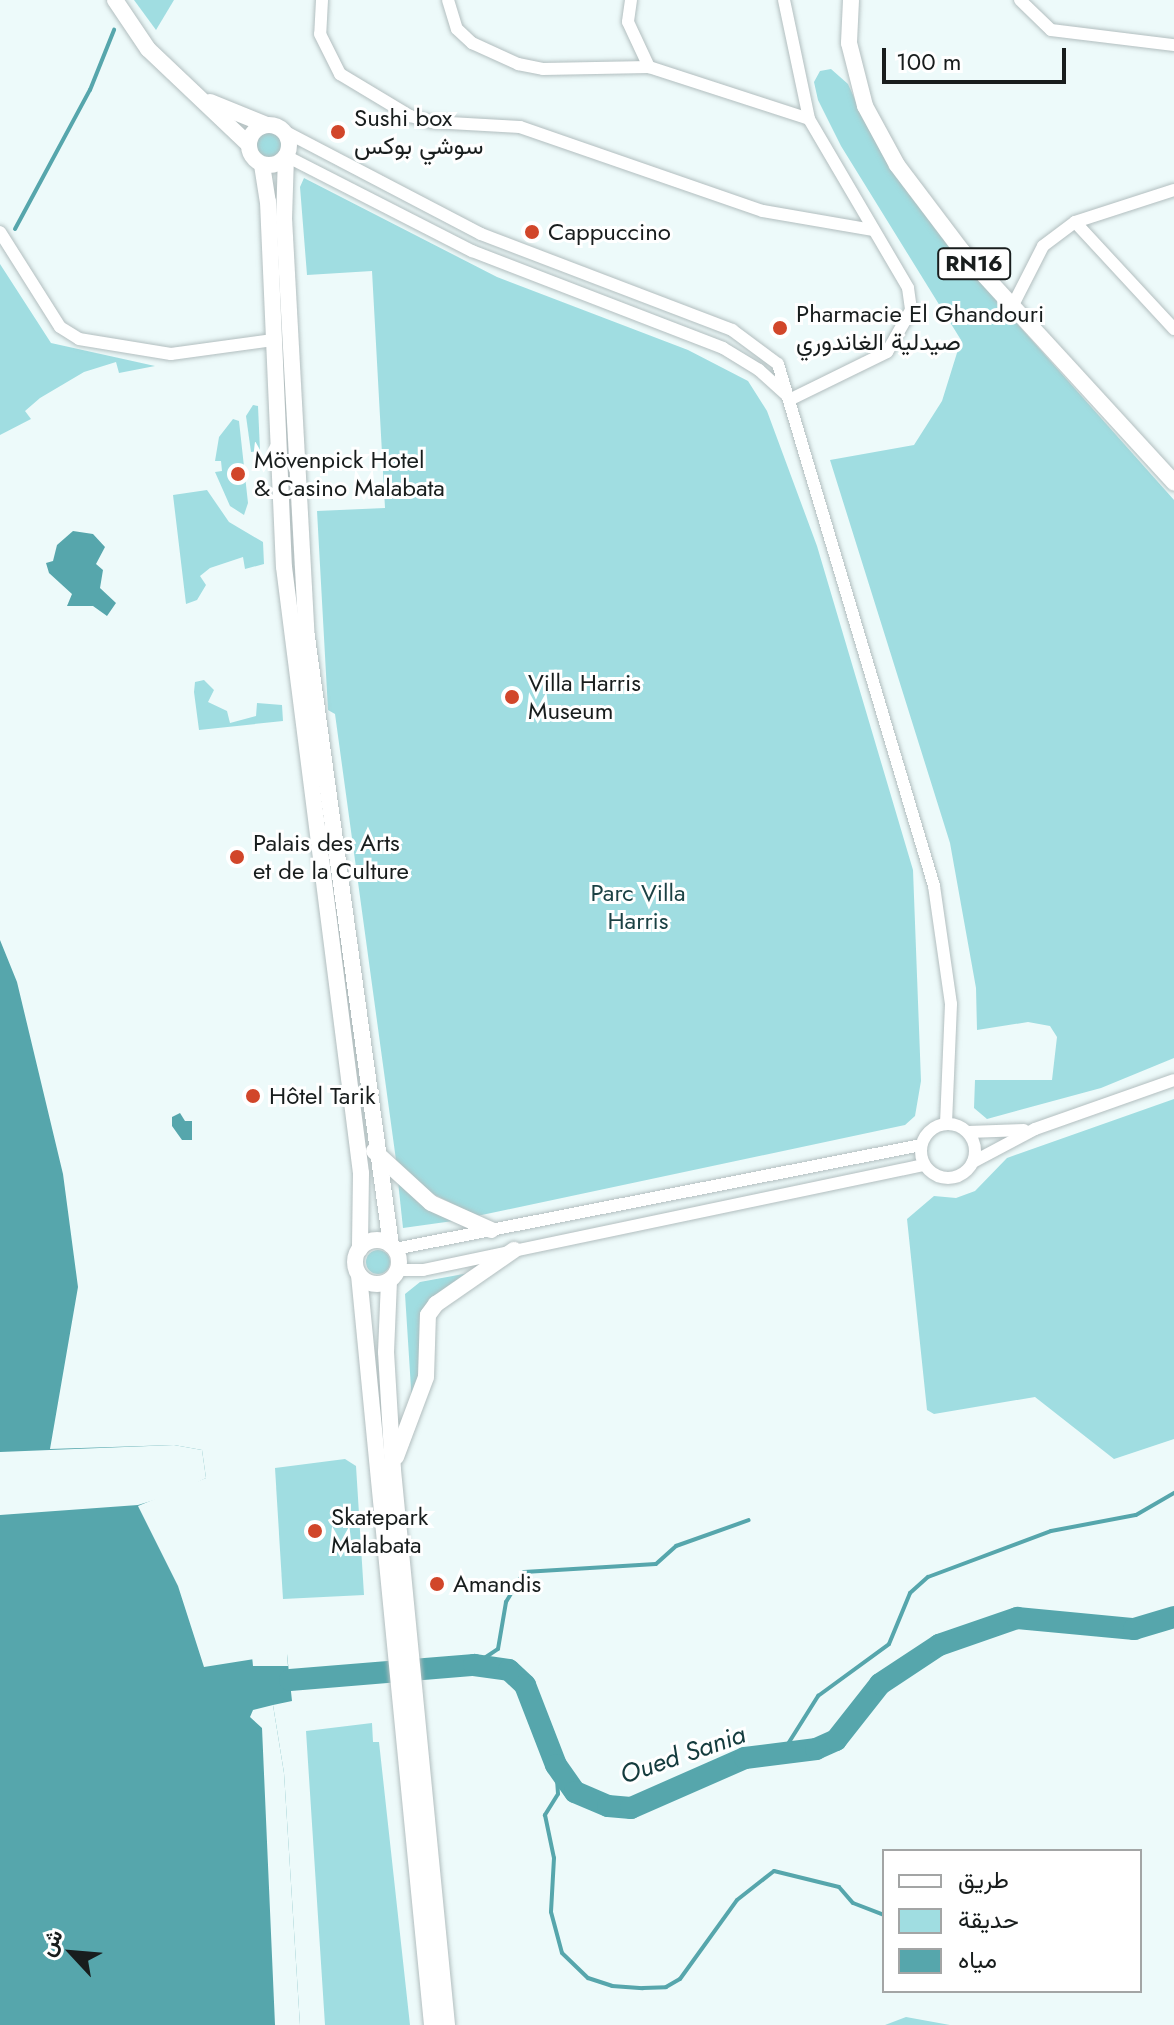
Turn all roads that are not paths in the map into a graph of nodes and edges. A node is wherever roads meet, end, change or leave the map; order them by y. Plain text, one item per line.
1 (115, 0) edge
2 (322, 0) edge
3 (448, 0) edge
4 (631, 0) edge
5 (784, 0) edge
6 (1020, 0) edge
7 (853, 1) edge
8 (1174, 45) edge
9 (649, 67) junction
10 (201, 98) junction
11 (809, 119) junction
12 (267, 125) junction
13 (284, 131) junction
14 (248, 144) junction
15 (286, 156) junction
16 (262, 165) junction
17 (1174, 190) edge
18 (1075, 222) junction
19 (873, 230) junction
20 (0, 232) edge
21 (1013, 305) junction
22 (1174, 329) edge
23 (273, 340) junction
24 (791, 399) junction
25 (1174, 482) edge
26 (1174, 1080) edge
27 (946, 1123) junction
28 (1035, 1129) junction
29 (968, 1132) junction
30 (921, 1145) junction
31 (374, 1151) junction
32 (973, 1162) junction
33 (924, 1165) junction
34 (491, 1230) junction
35 (393, 1247) junction
36 (360, 1249) junction
37 (514, 1250) junction
38 (359, 1275) junction
39 (394, 1276) junction
40 (393, 1470) junction
41 (399, 1643) junction
42 (405, 1697) junction
43 (432, 2025) edge
44 (447, 2025) edge

1 - 10 main road
2 - 19 street
3 - 9 street
4 - 9 street
5 - 11 street
6 - 8 street
7 - 21 main road, RN16
9 - 11 street
10 - 12 main road
10 - 14 main road
11 - 19 street
12 - 13 main road
12 - 14 main road
13 - 15 main road
13 - 24 street
14 - 16 main road
15 - 16 main road
15 - 24 street
15 - 31 main road
16 - 23 main road
17 - 18 street
18 - 21 street
18 - 22 street
19 - 24 street
20 - 23 street
21 - 25 main road, RN16
23 - 36 main road
24 - 27 street
26 - 28 street
27 - 29 street
27 - 30 street
28 - 29 street
28 - 32 street
29 - 32 street
30 - 33 street
30 - 34 street
31 - 34 main road
31 - 35 main road
32 - 33 street
33 - 37 street
34 - 35 street
35 - 36 main road
35 - 39 main road
36 - 38 main road
37 - 39 street
37 - 40 main road
38 - 39 main road
38 - 41 main road
39 - 40 main road
40 - 41 main road
41 - 42 main road
42 - 43 main road
42 - 44 main road

